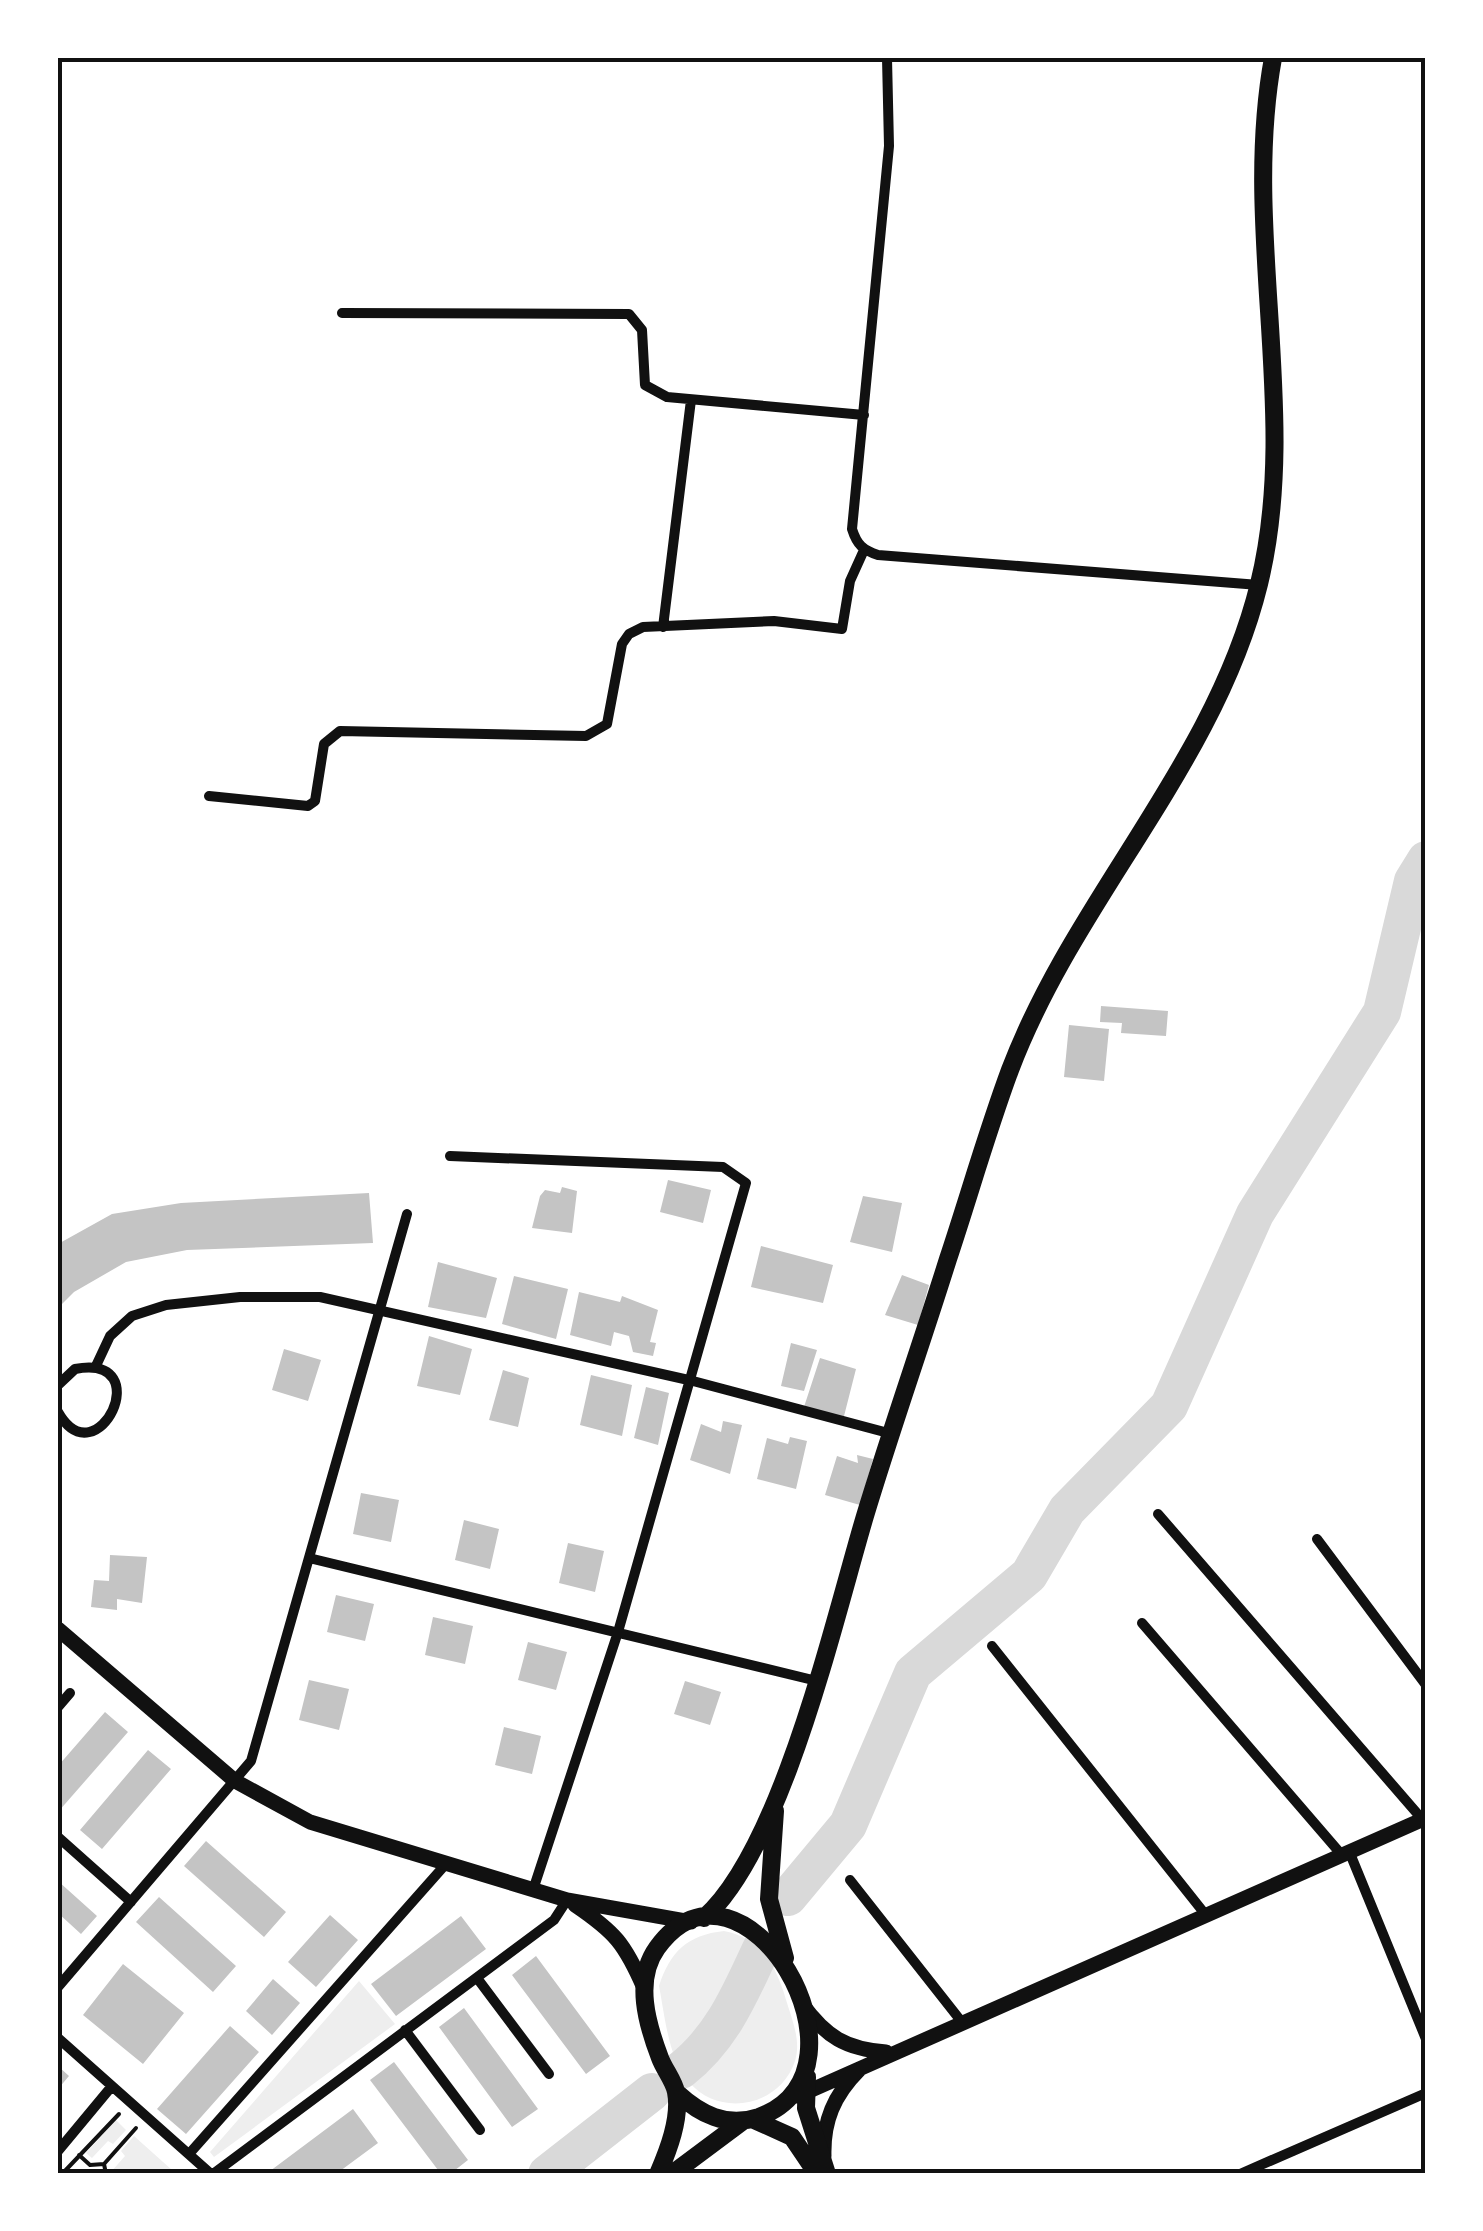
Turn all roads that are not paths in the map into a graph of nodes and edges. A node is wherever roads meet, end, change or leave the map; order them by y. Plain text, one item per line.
1 (887, 58) edge
2 (1273, 58) edge
3 (342, 313) dead end
4 (691, 400) junction
5 (864, 415) junction
6 (864, 550) junction
7 (1259, 585) junction
8 (663, 627) junction
9 (210, 796) dead end
10 (450, 1156) dead end
11 (407, 1214) dead end
12 (380, 1308) junction
13 (95, 1368) junction
14 (693, 1380) junction
15 (58, 1386) edge
16 (58, 1412) edge
17 (893, 1434) junction
18 (1158, 1514) dead end
19 (1318, 1540) dead end
20 (309, 1558) junction
21 (1142, 1623) dead end
22 (58, 1629) edge
23 (618, 1632) junction
24 (992, 1646) dead end
25 (818, 1680) junction
26 (1426, 1685) edge
27 (70, 1694) dead end
28 (58, 1707) edge
29 (235, 1781) junction
30 (777, 1793) junction
31 (1424, 1819) edge
32 (58, 1837) edge
33 (1345, 1852) junction
34 (446, 1865) junction
35 (850, 1880) dead end
36 (533, 1890) junction
37 (567, 1900) junction
38 (131, 1902) junction
39 (1205, 1914) junction
40 (698, 1920) junction
41 (477, 1978) junction
42 (791, 1978) junction
43 (58, 1986) edge
44 (644, 1989) junction
45 (799, 2000) junction
46 (961, 2021) junction
47 (405, 2030) junction
48 (58, 2038) edge
49 (1426, 2040) edge
50 (890, 2052) junction
51 (808, 2062) junction
52 (865, 2064) junction
53 (549, 2074) dead end
54 (112, 2086) junction
55 (806, 2092) junction
56 (676, 2093) junction
57 (1426, 2094) edge
58 (787, 2101) junction
59 (747, 2120) junction
60 (480, 2130) dead end
61 (58, 2151) edge
62 (189, 2154) junction
63 (823, 2171) edge
64 (212, 2174) edge
65 (658, 2174) edge
66 (672, 2174) edge
67 (1240, 2174) edge

1 - 5 street
2 - 7 main road
3 - 4 street
4 - 5 street
4 - 8 street
5 - 6 street
6 - 7 street
6 - 8 street
7 - 17 main road
8 - 9 street
10 - 14 street
11 - 12 street
12 - 13 street
12 - 14 street
12 - 20 street
13 - 15 street
13 - 16 street
14 - 17 street
14 - 23 street
17 - 25 main road
18 - 31 street
19 - 26 street
20 - 23 street
20 - 29 street
21 - 33 street
22 - 29 street
23 - 25 street
23 - 36 street
24 - 39 street
25 - 30 main road
27 - 28 street
29 - 34 street
29 - 38 street
30 - 40 main road
30 - 42 main road
31 - 33 street
32 - 38 street
33 - 39 street
33 - 49 street
34 - 36 street
34 - 62 street
35 - 46 street
36 - 37 street
37 - 40 street
37 - 41 street
37 - 44 street
38 - 43 street
39 - 46 street
40 - 42 main road
40 - 44 main road
41 - 47 street
41 - 53 street
42 - 45 main road
44 - 56 main road
45 - 50 street
45 - 51 main road
46 - 50 street
47 - 60 street
47 - 64 street
48 - 54 street
50 - 52 street
51 - 55 main road
51 - 58 main road
52 - 55 street
52 - 63 street
54 - 61 street
54 - 62 street
55 - 58 street
55 - 63 main road
56 - 59 main road
56 - 65 main road
57 - 67 street
58 - 59 main road
59 - 63 main road
59 - 66 main road
62 - 64 street

